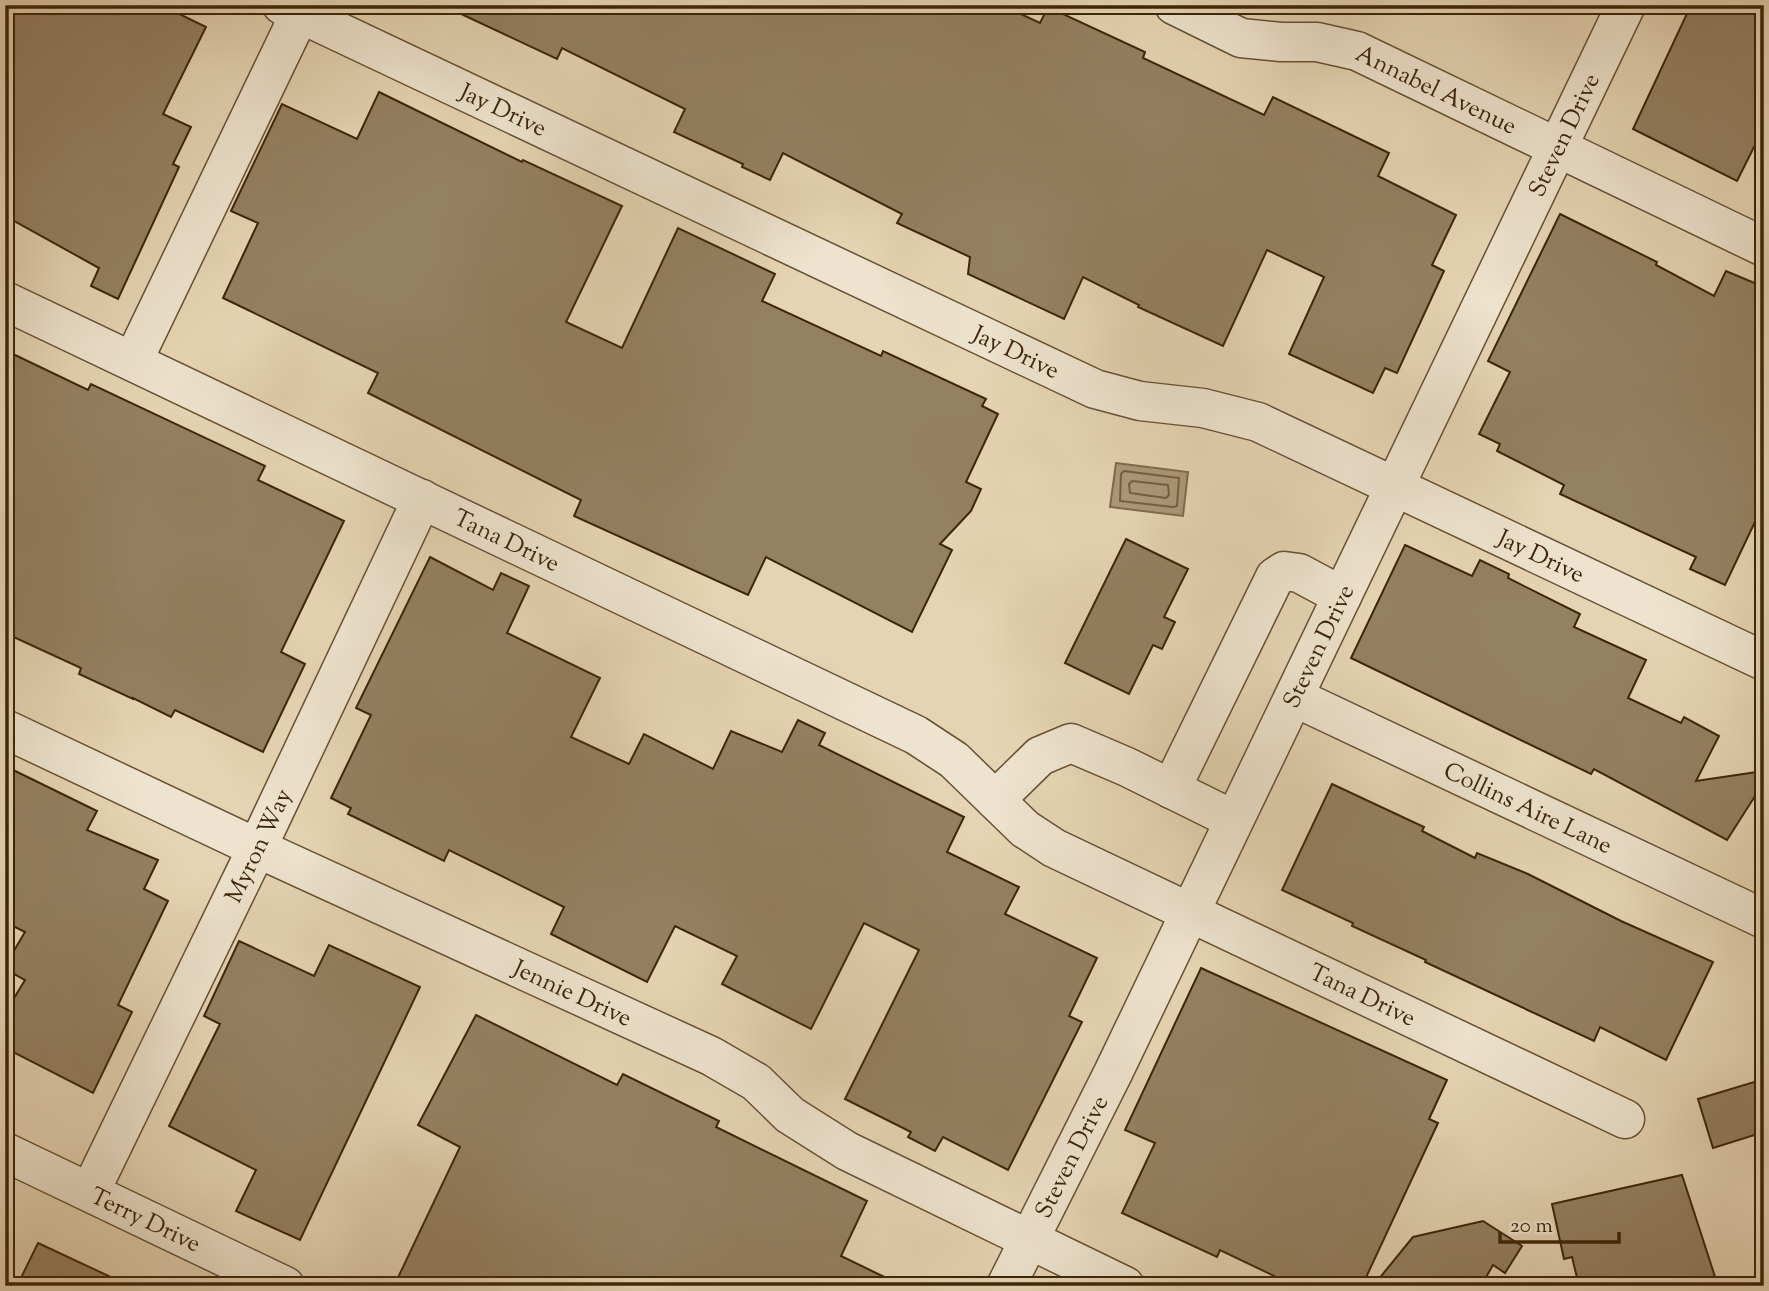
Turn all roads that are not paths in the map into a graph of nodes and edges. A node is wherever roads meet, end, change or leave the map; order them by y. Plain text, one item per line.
1 (1174, 5) edge
2 (1626, 5) edge
3 (295, 8) edge
4 (1558, 147) junction
5 (1764, 247) edge
6 (5, 300) edge
7 (133, 361) junction
8 (1395, 486) junction
9 (422, 499) junction
10 (1342, 596) junction
11 (1764, 661) edge
12 (1294, 697) junction
13 (5, 729) edge
14 (1171, 789) junction
15 (995, 800) junction
16 (1234, 820) junction
17 (257, 848) junction
18 (1190, 913) junction
19 (1764, 919) edge
20 (1625, 1119) dead end
21 (5, 1152) edge
22 (90, 1192) junction
23 (1029, 1239) junction
24 (285, 1286) edge
25 (1006, 1286) edge
26 (1125, 1286) edge

1 - 4 street, Annabel Avenue
2 - 4 street, Steven Drive
3 - 7 street
3 - 8 street, Jay Drive
4 - 5 street, Annabel Avenue
4 - 8 street, Steven Drive
6 - 7 street, Tana Drive
7 - 9 street, Tana Drive
8 - 10 street, Steven Drive
8 - 11 street, Jay Drive
9 - 15 street, Tana Drive
9 - 17 street, Myron Way
10 - 12 street, Steven Drive
10 - 14 street
12 - 16 street, Steven Drive
12 - 19 street, Collins Aire Lane
13 - 17 street, Jennie Drive
14 - 15 street
14 - 16 street
15 - 18 street, Tana Drive
16 - 18 street, Steven Drive
17 - 22 street, Myron Way
17 - 23 street, Jennie Drive
18 - 20 street, Tana Drive
18 - 23 street, Steven Drive
21 - 22 street, Terry Drive
22 - 24 street, Terry Drive
23 - 25 street, Steven Drive
23 - 26 street, Jennie Drive

